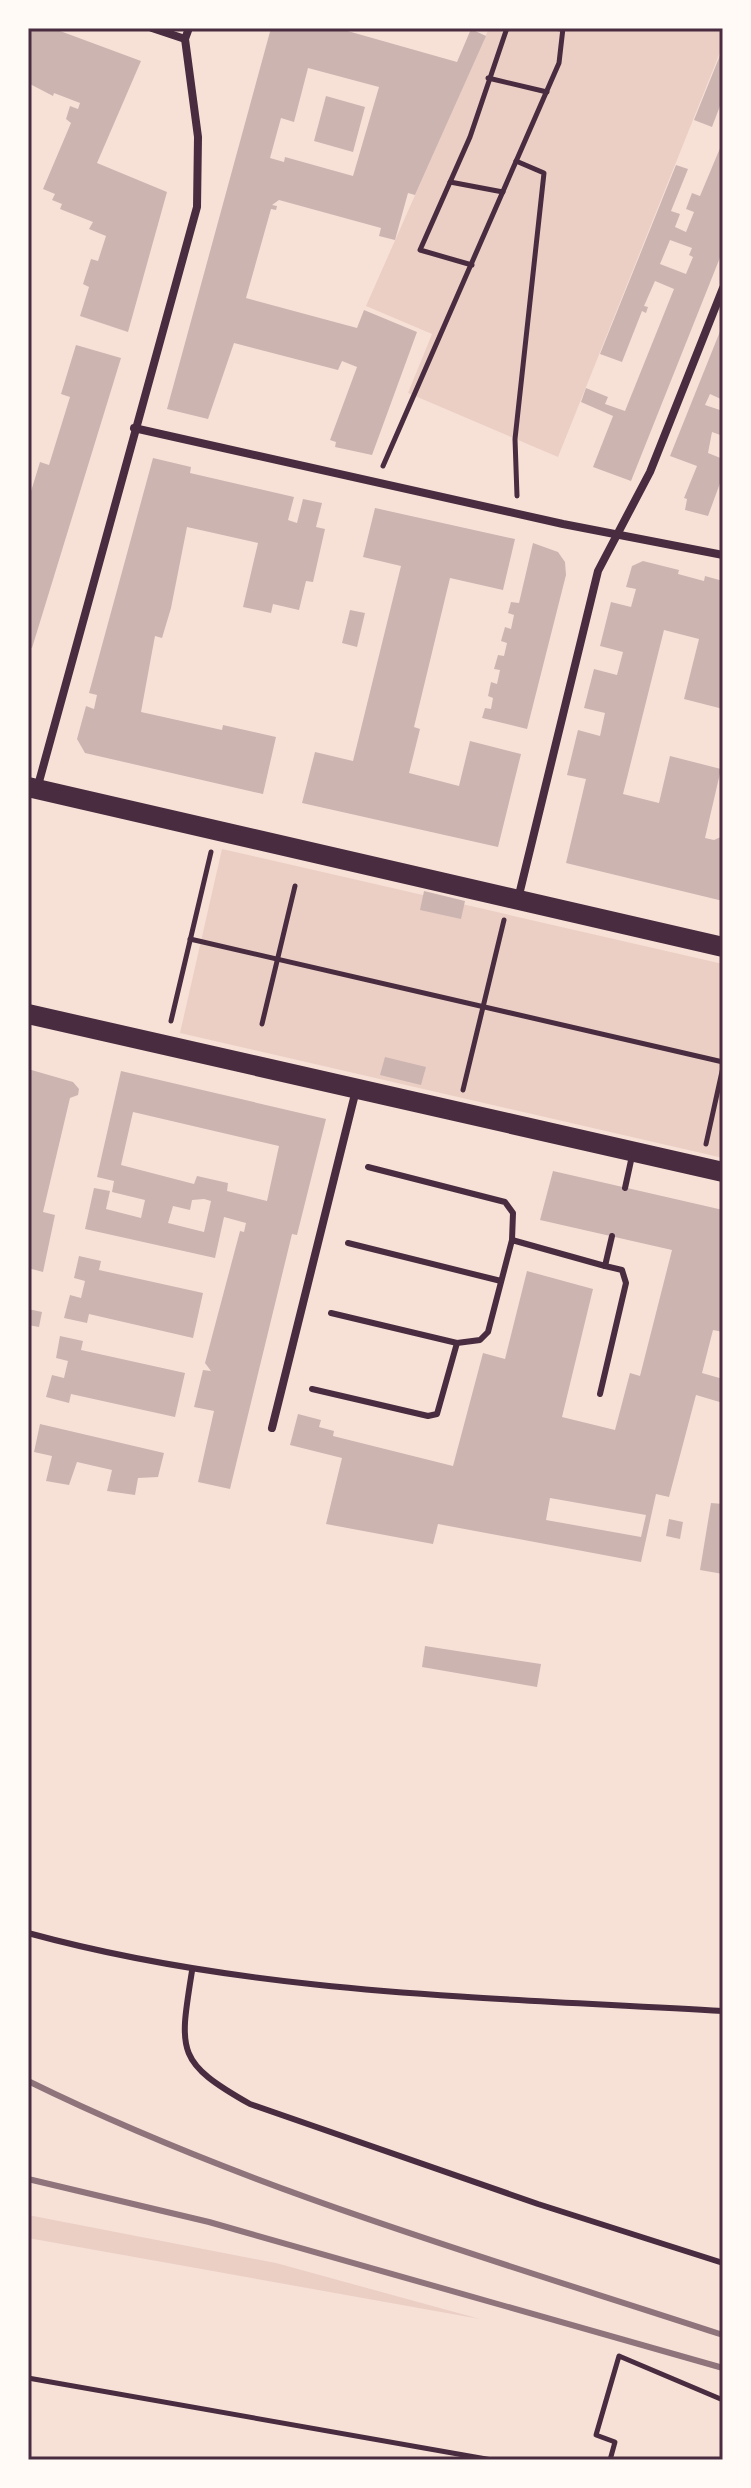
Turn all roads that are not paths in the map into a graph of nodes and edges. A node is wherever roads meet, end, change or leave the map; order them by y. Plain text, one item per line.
1 (152, 28) edge
2 (189, 28) edge
3 (185, 39) junction
4 (723, 288) edge
5 (134, 428) junction
6 (614, 534) junction
7 (723, 555) edge
8 (32, 788) edge
9 (512, 904) junction
10 (723, 947) edge
11 (28, 1014) edge
12 (356, 1089) junction
13 (634, 1152) junction
14 (368, 1167) dead end
15 (723, 1172) edge
16 (625, 1188) dead end
17 (612, 1236) dead end
18 (512, 1240) junction
19 (348, 1243) dead end
20 (605, 1266) junction
21 (501, 1281) junction
22 (331, 1313) dead end
23 (457, 1343) junction
24 (312, 1389) dead end
25 (600, 1394) dead end
26 (272, 1428) dead end
27 (28, 1933) edge
28 (192, 1971) junction
29 (723, 2011) edge
30 (723, 2263) edge

1 - 3 street
2 - 3 street
3 - 5 street
4 - 6 street
5 - 6 street
5 - 8 street
6 - 7 street
6 - 9 street
8 - 9 main road
9 - 10 main road
11 - 12 main road
12 - 13 main road
12 - 26 street
13 - 15 main road
13 - 16 lane
14 - 18 lane
17 - 20 lane
18 - 20 lane
18 - 21 lane
19 - 21 lane
20 - 25 lane
21 - 23 lane
22 - 23 lane
23 - 24 lane
27 - 28 lane
28 - 29 lane
28 - 30 lane

